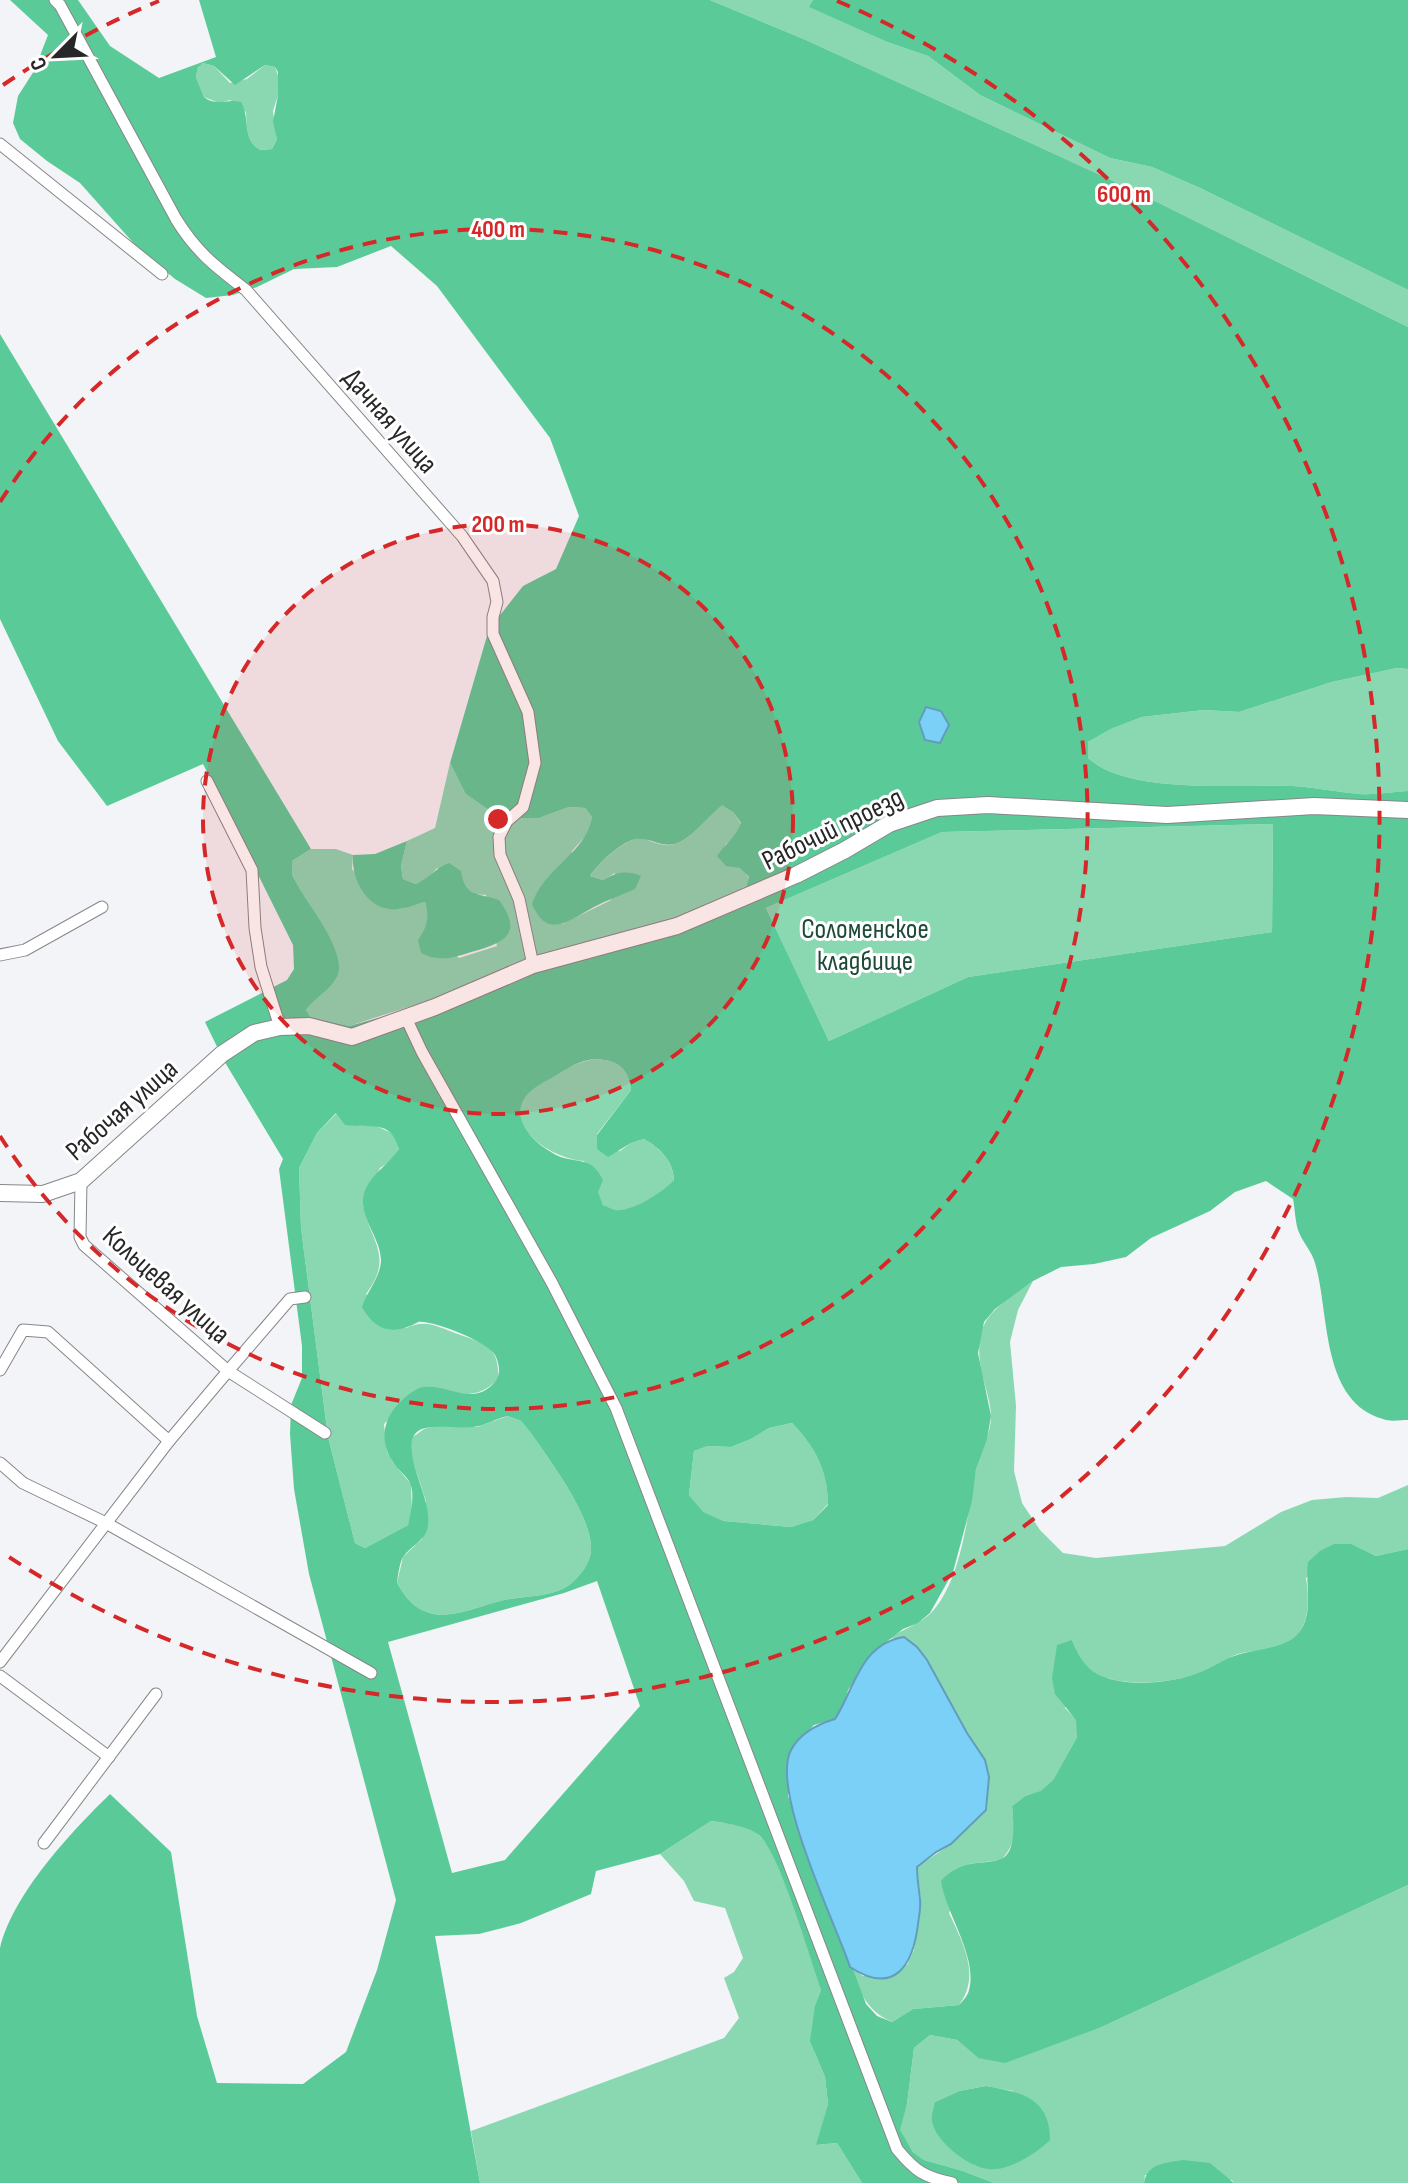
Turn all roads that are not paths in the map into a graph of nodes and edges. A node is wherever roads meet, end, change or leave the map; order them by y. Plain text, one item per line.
1 (55, 0) edge
2 (0, 144) edge
3 (162, 274) dead end
4 (207, 781) dead end
5 (1408, 810) edge
6 (102, 907) dead end
7 (0, 955) edge
8 (533, 965) junction
9 (406, 1018) junction
10 (280, 1027) junction
11 (81, 1181) junction
12 (0, 1193) edge
13 (305, 1297) dead end
14 (0, 1370) edge
15 (228, 1371) junction
16 (325, 1433) dead end
17 (169, 1441) junction
18 (0, 1463) edge
19 (106, 1523) junction
20 (0, 1662) edge
21 (371, 1673) dead end
22 (0, 1676) edge
23 (156, 1694) dead end
24 (109, 1757) junction
25 (44, 1843) dead end
26 (952, 2183) edge

1 - 8 street, Дачная улица
2 - 3 street
4 - 10 street
5 - 8 street, Рабочий проезд
6 - 7 street
8 - 9 street, Рабочий проезд
9 - 10 street, Рабочий проезд
9 - 26 street
10 - 11 street, Рабочая улица
11 - 12 street, Рабочая улица
11 - 15 street, Кольцевая улица
13 - 15 street
14 - 17 street
15 - 16 street, Кольцевая улица
15 - 17 street, Кольцевая улица
17 - 19 street, Кольцевая улица
18 - 19 street
19 - 20 street, Кольцевая улица
19 - 21 street
22 - 24 street
23 - 24 street
24 - 25 street

